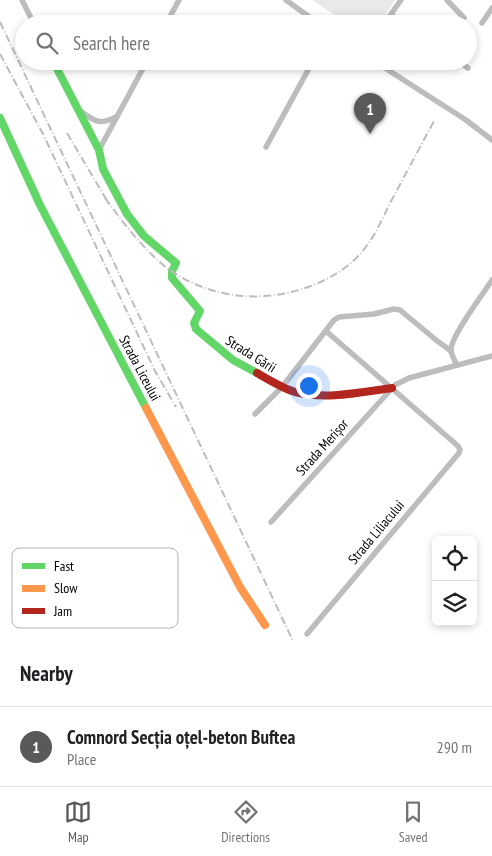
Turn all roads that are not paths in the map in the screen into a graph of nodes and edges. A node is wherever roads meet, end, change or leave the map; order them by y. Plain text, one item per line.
1 (22, 0) edge
2 (179, 0) edge
3 (286, 0) edge
4 (401, 0) edge
5 (447, 0) edge
6 (492, 8) edge
7 (391, 14) edge
8 (30, 15) edge
9 (171, 15) edge
10 (307, 15) edge
11 (461, 15) edge
12 (482, 23) dead end
13 (58, 70) edge
14 (142, 70) edge
15 (308, 70) edge
16 (388, 70) edge
17 (78, 110) junction
18 (117, 116) junction
19 (0, 118) edge
20 (492, 140) edge
21 (266, 147) dead end
22 (99, 150) junction
23 (492, 280) edge
24 (326, 331) junction
25 (451, 351) junction
26 (492, 356) edge
27 (457, 365) junction
28 (282, 387) junction
29 (392, 388) junction
30 (255, 414) dead end
31 (271, 522) dead end
32 (266, 625) dead end
33 (307, 634) dead end

1 - 8 street
2 - 9 street
3 - 10 street
4 - 7 street
5 - 11 street
6 - 12 street
13 - 17 street, Strada Gării
14 - 18 street
15 - 21 street
16 - 20 street
17 - 18 street
17 - 22 street, Strada Gării
18 - 22 street
19 - 32 street, Strada Liceului
22 - 28 street, Strada Gării
23 - 25 street
24 - 25 street
24 - 28 street
24 - 29 street
25 - 27 street
26 - 27 street, Strada Gării
27 - 29 street, Strada Gării
28 - 29 street, Strada Gării
28 - 30 street
29 - 31 street, Strada Merișor
29 - 33 street, Strada Liliacului

